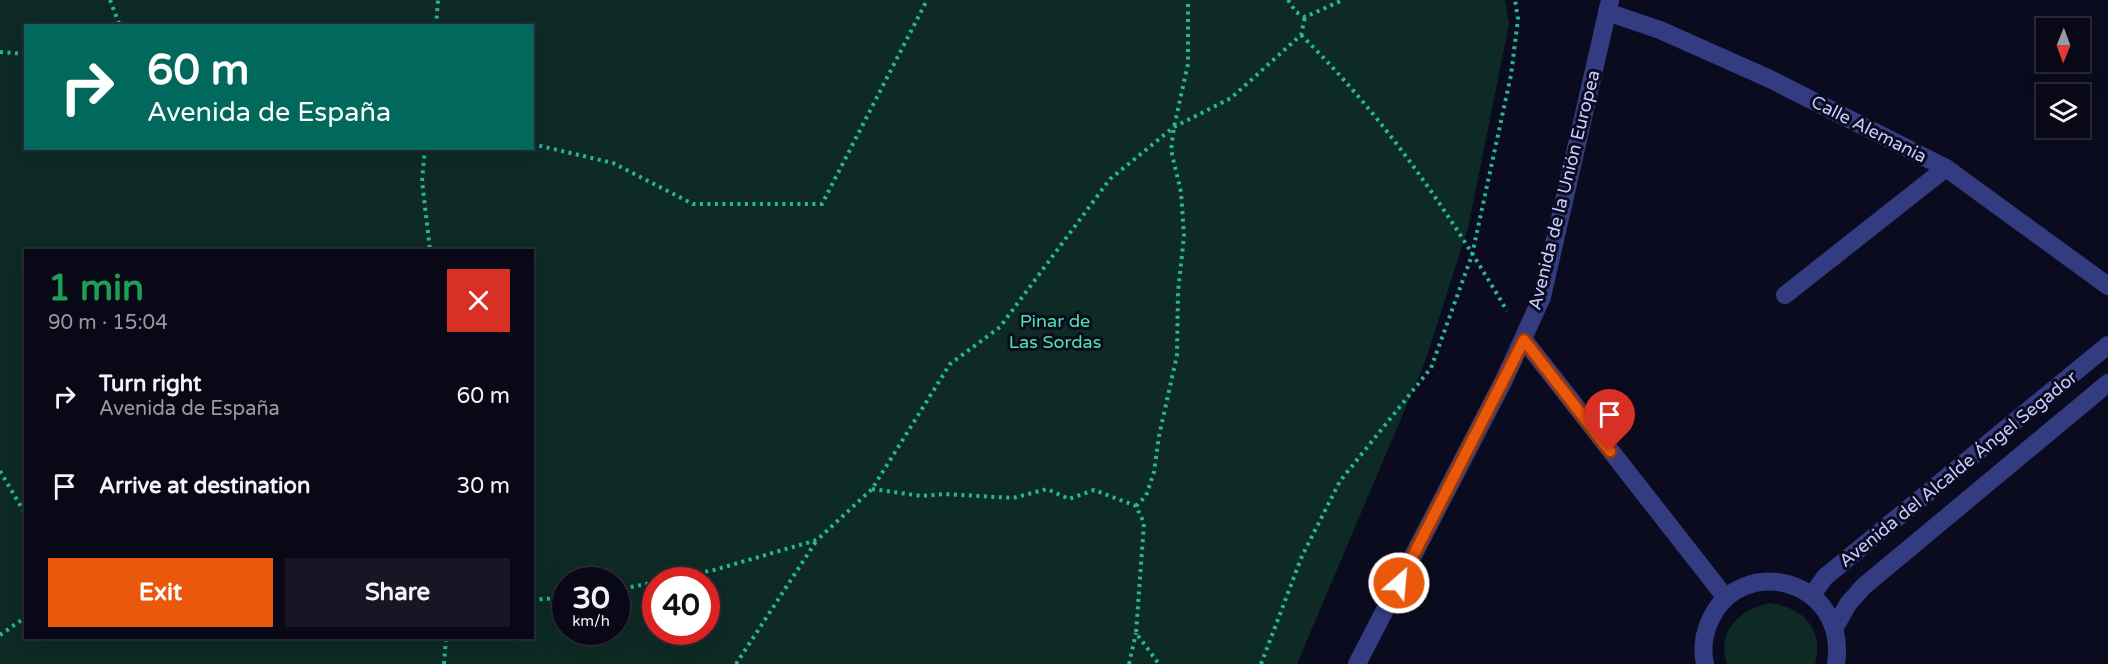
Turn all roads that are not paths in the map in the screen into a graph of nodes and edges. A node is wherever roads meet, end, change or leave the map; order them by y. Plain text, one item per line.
1 (1608, 6) edge
2 (1946, 168) junction
3 (2108, 286) edge
4 (1785, 295) dead end
5 (1524, 340) junction
6 (2108, 345) edge
7 (2108, 384) edge
8 (1812, 595) junction
9 (1726, 598) junction
10 (1835, 627) junction
11 (1357, 664) edge
12 (1705, 664) edge
13 (1836, 664) edge

1 - 2 street, Calle Alemania
1 - 5 street, Avenida de la Unión Europea
2 - 3 street, Calle Alemania
2 - 4 street
5 - 9 street
5 - 11 street, Avenida de la Unión Europea
6 - 8 street, Avenida del Alcalde Ángel Segador
7 - 10 street, Avenida del Alcalde Ángel Segador
8 - 9 street
8 - 10 street
9 - 12 street
10 - 13 street

